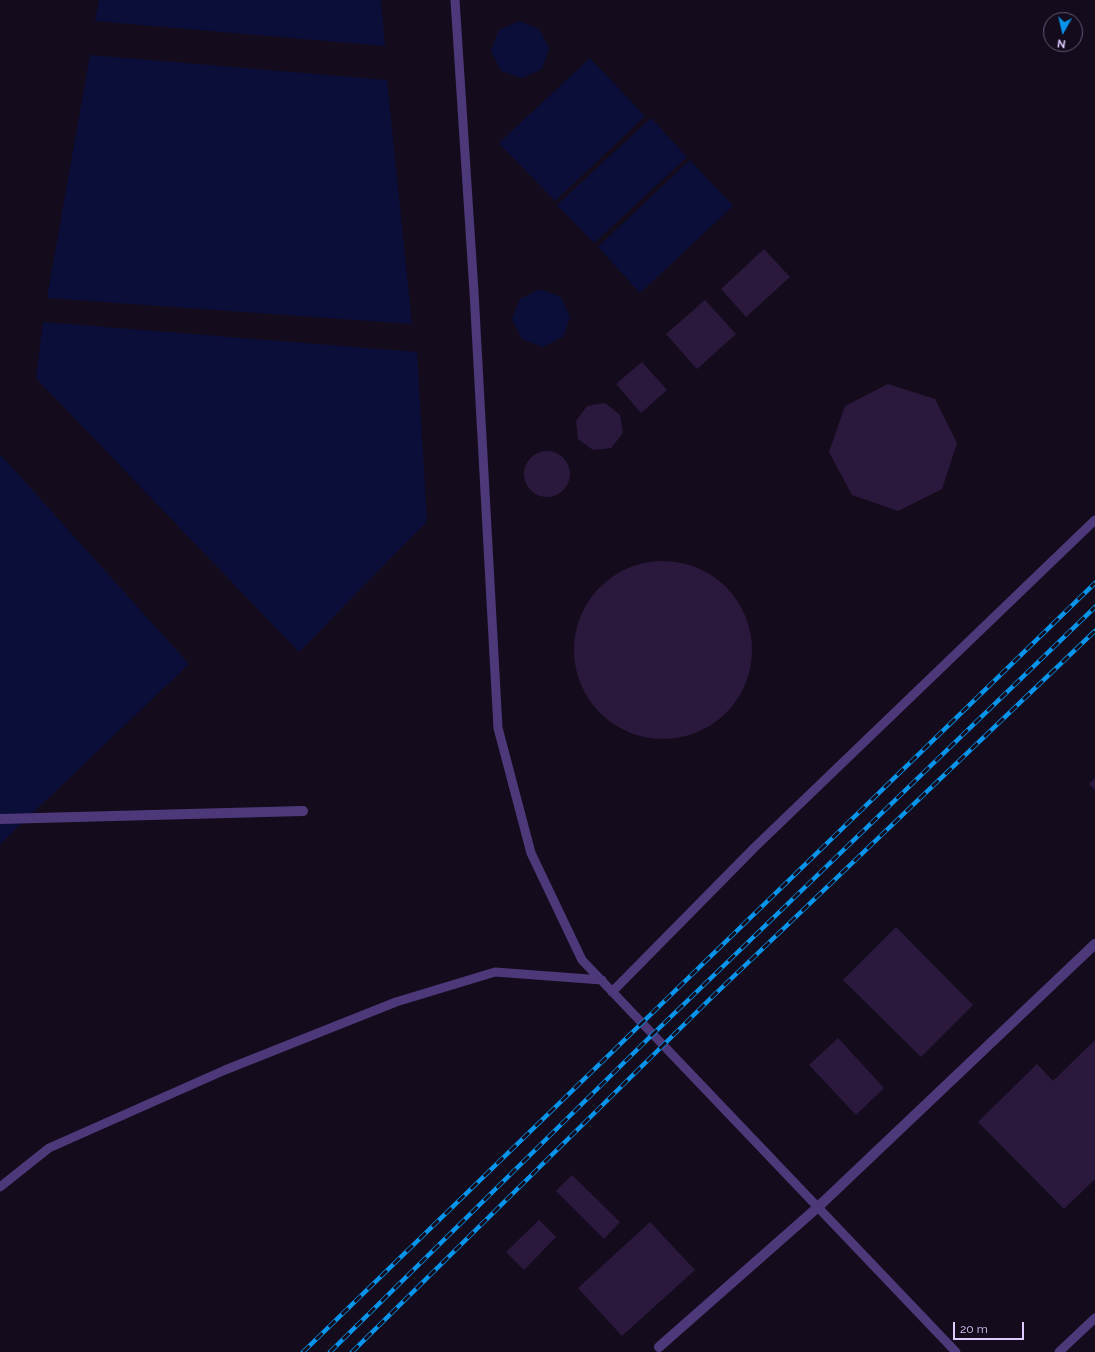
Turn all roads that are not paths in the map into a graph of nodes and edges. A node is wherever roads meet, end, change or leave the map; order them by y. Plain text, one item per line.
1 (455, 0) edge
2 (1095, 520) edge
3 (303, 811) dead end
4 (0, 819) edge
5 (1095, 944) edge
6 (602, 980) junction
7 (612, 992) junction
8 (0, 1187) edge
9 (818, 1207) junction
10 (1095, 1318) edge
11 (658, 1347) dead end
12 (956, 1352) edge
13 (1059, 1352) edge

1 - 6 lane
2 - 7 lane
3 - 4 street
5 - 9 street
6 - 7 lane
6 - 8 lane
7 - 9 lane
9 - 11 street
9 - 12 lane
10 - 13 lane

